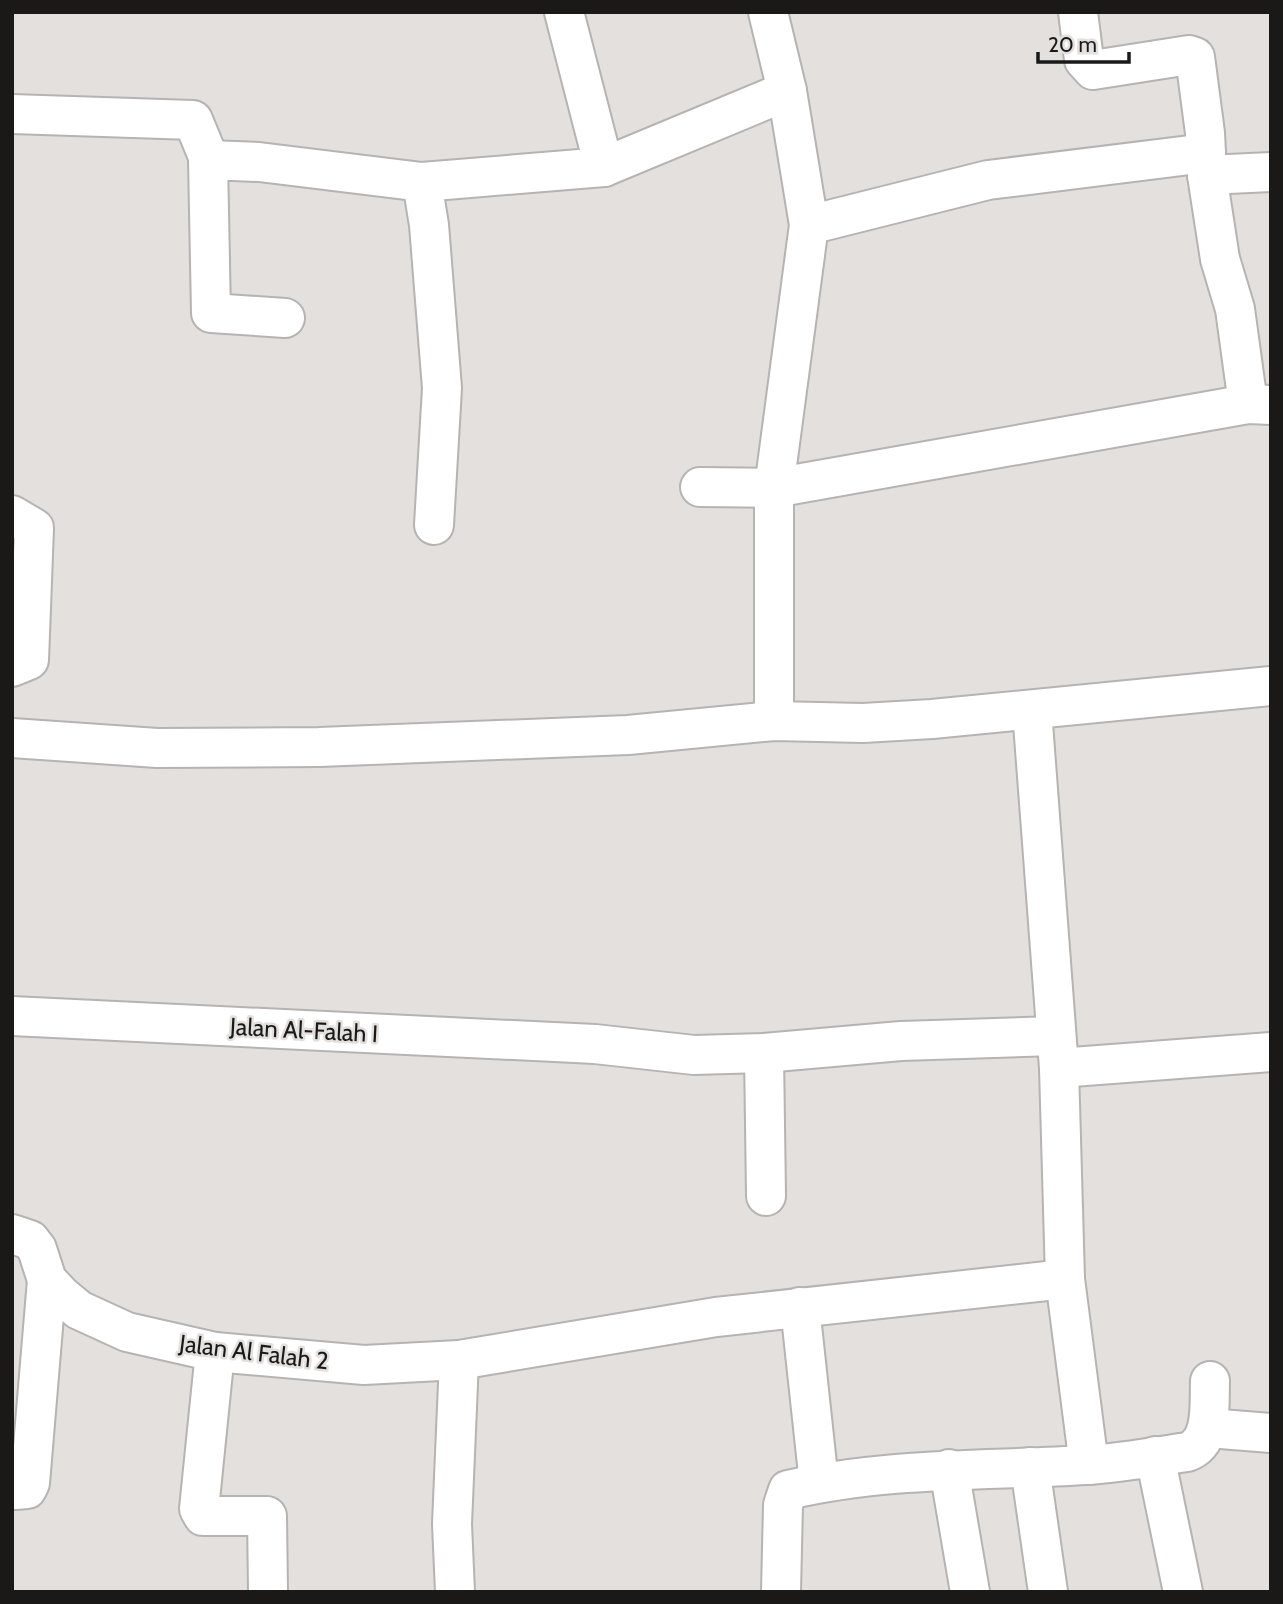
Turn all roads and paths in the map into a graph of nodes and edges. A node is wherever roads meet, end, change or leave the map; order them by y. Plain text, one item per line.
1 (564, 12) edge
2 (768, 12) edge
3 (1078, 12) edge
4 (787, 91) junction
5 (12, 114) edge
6 (209, 159) junction
7 (1206, 164) junction
8 (604, 167) junction
9 (1271, 172) edge
10 (422, 182) junction
11 (809, 225) junction
12 (285, 318) dead end
13 (1260, 405) edge
14 (700, 487) dead end
15 (774, 488) junction
16 (12, 515) edge
17 (434, 525) dead end
18 (12, 667) edge
19 (1271, 687) edge
20 (1032, 710) junction
21 (774, 721) junction
22 (12, 738) edge
23 (12, 1016) edge
24 (1057, 1052) junction
25 (1271, 1052) edge
26 (764, 1054) junction
27 (766, 1196) dead end
28 (12, 1234) edge
29 (1065, 1279) junction
30 (47, 1280) junction
31 (800, 1307) junction
32 (215, 1352) junction
33 (459, 1360) junction
34 (1210, 1381) dead end
35 (1208, 1428) junction
36 (1271, 1433) edge
37 (1155, 1456) junction
38 (1089, 1465) junction
39 (1031, 1466) junction
40 (949, 1469) junction
41 (819, 1483) junction
42 (15, 1490) dead end
43 (268, 1592) edge
44 (455, 1592) edge
45 (781, 1592) edge
46 (970, 1592) edge
47 (1048, 1592) edge
48 (1183, 1592) edge

1 - 8 street
2 - 4 street
3 - 7 street
4 - 8 street
4 - 11 street
5 - 6 street
6 - 10 street
6 - 12 street
7 - 9 street
7 - 11 street
7 - 13 street
8 - 10 street
10 - 17 street
11 - 15 street
13 - 15 street
14 - 15 street
15 - 21 street
16 - 18 street
19 - 20 street
20 - 21 street
20 - 24 street
21 - 22 street
23 - 26 street, Jalan Al-Falah I
24 - 25 street, Jalan Al-Falah I
24 - 26 street, Jalan Al-Falah I
24 - 29 street
26 - 27 street
28 - 30 street, Jalan Al Falah 2
29 - 31 street, Jalan Al Falah 2
29 - 38 street
30 - 32 street, Jalan Al Falah 2
30 - 42 street
31 - 33 street, Jalan Al Falah 2
31 - 41 street
32 - 33 street, Jalan Al Falah 2
32 - 43 street
33 - 44 street
34 - 35 street
35 - 36 street
35 - 37 street
37 - 38 street
37 - 48 street
38 - 39 street
39 - 40 street
39 - 47 street
40 - 41 street
40 - 46 street
41 - 45 street

